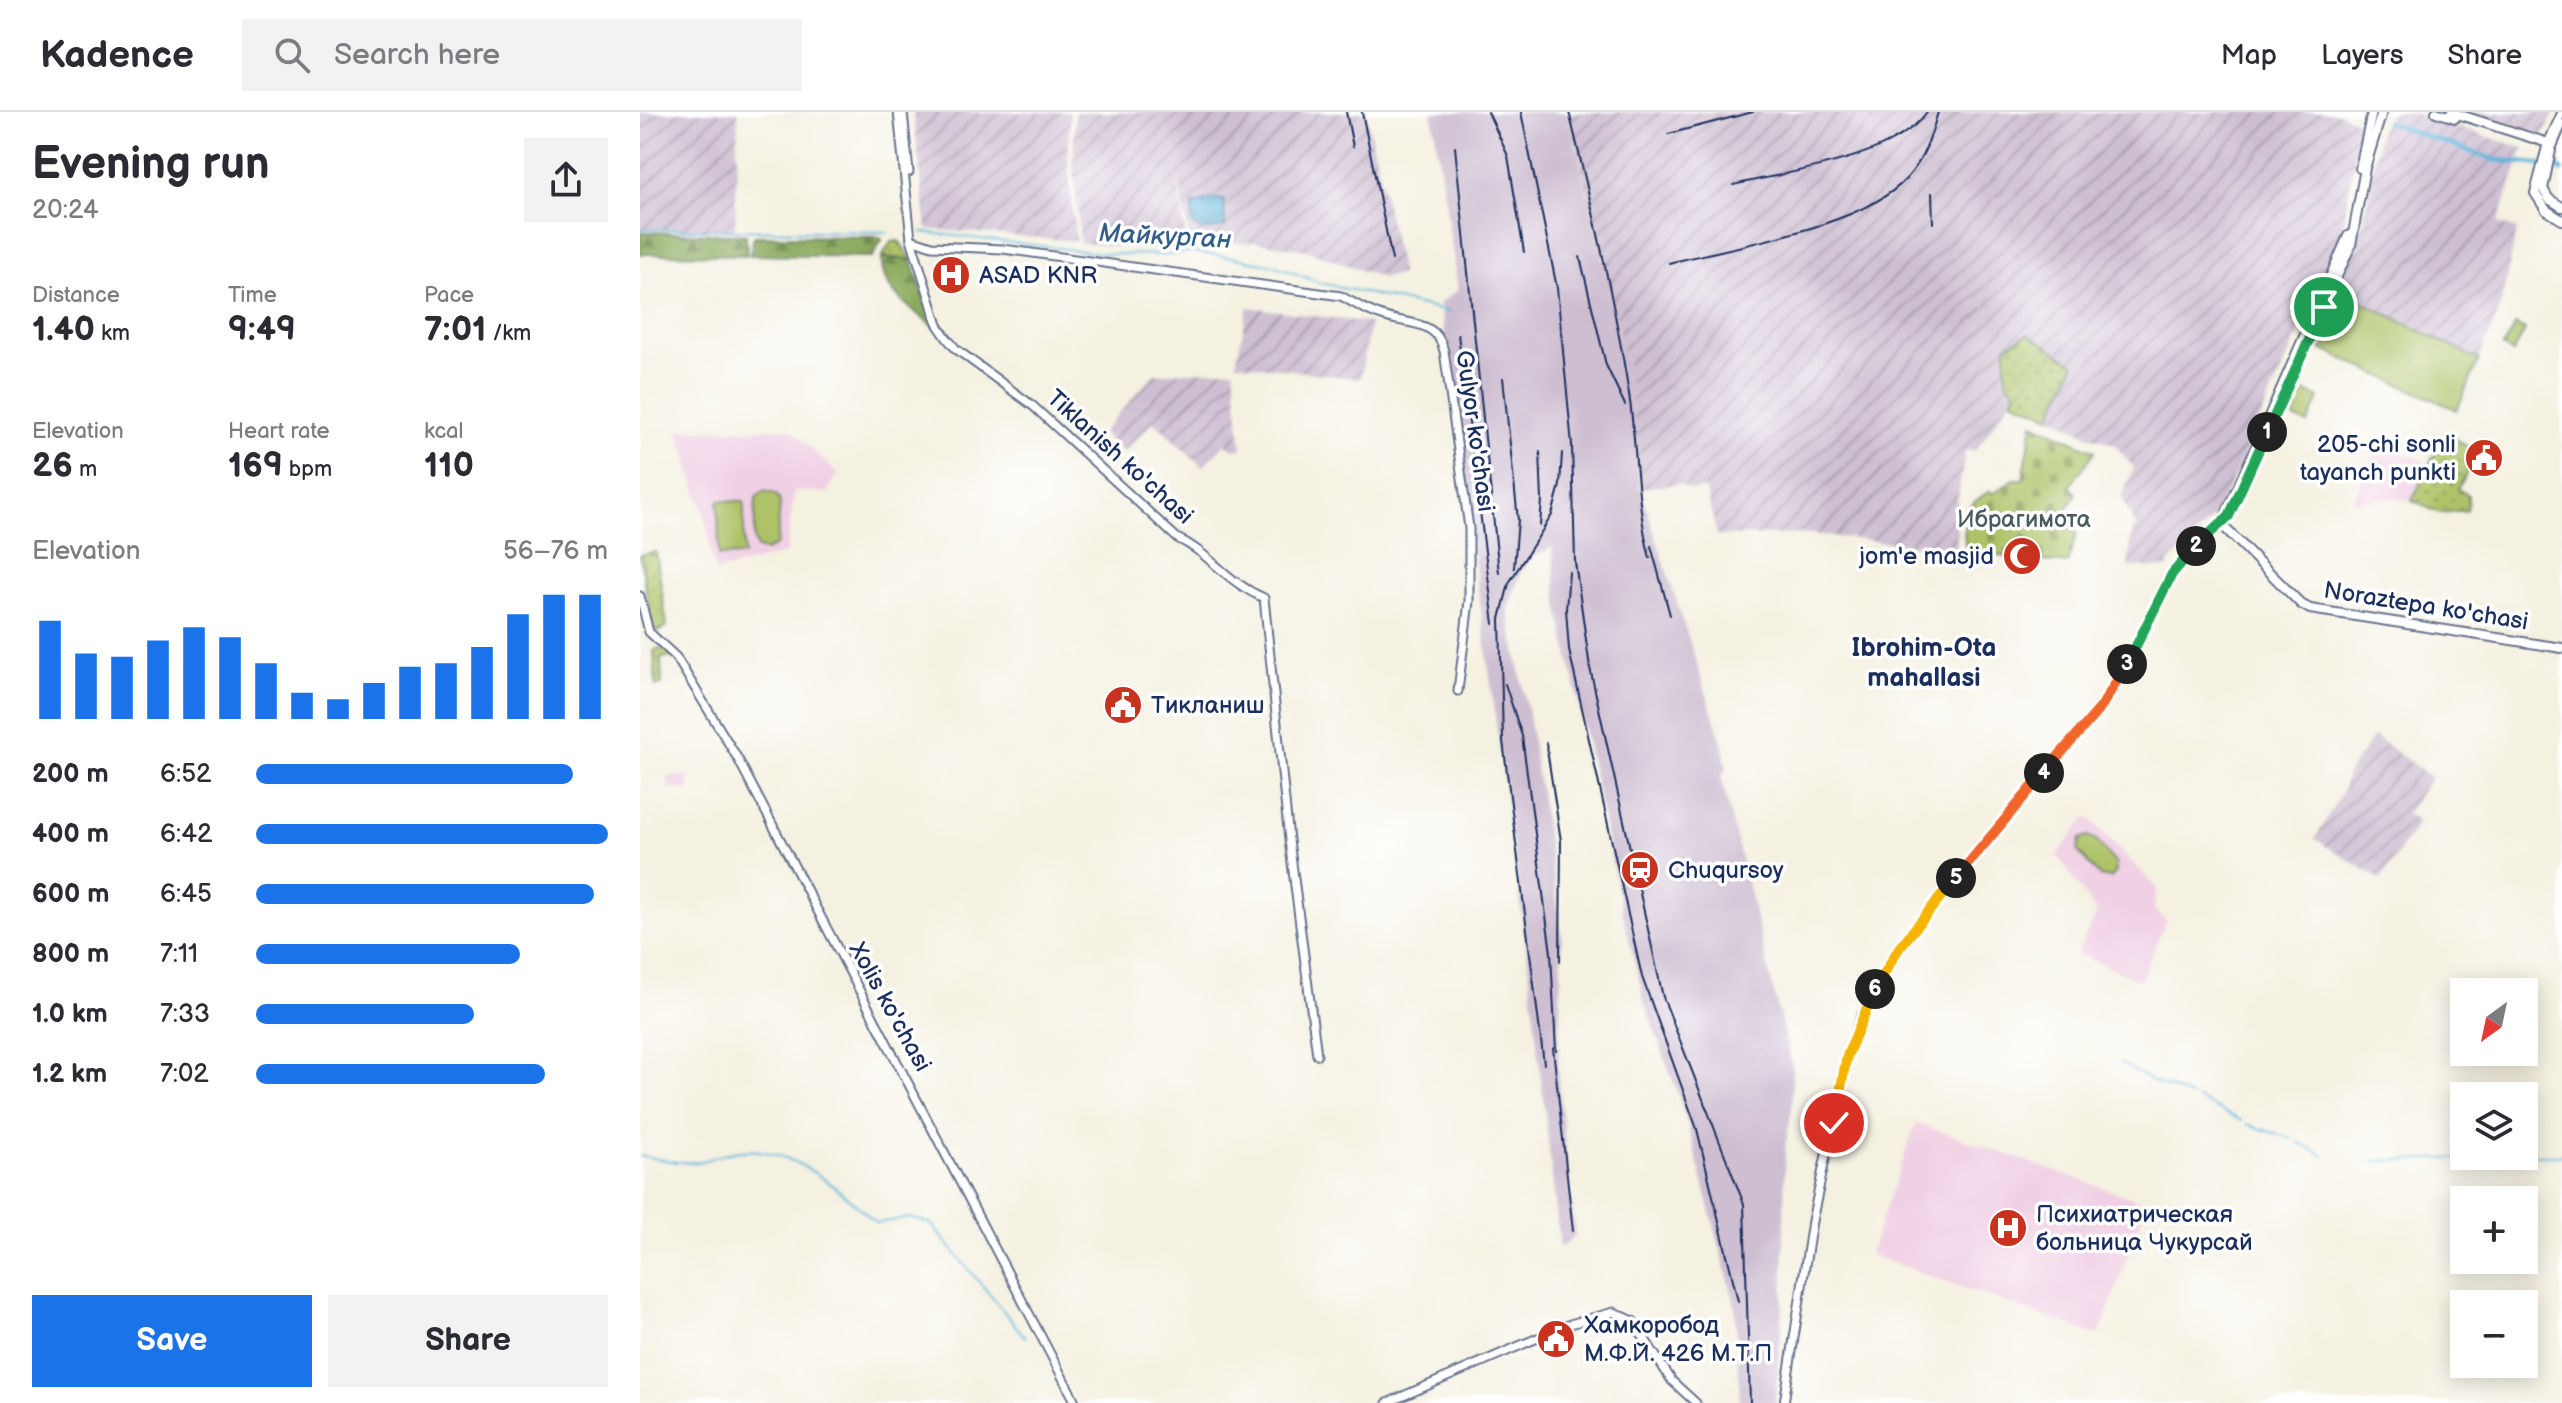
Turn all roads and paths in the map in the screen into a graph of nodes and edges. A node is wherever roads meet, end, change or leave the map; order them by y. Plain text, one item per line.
1 (901, 112) edge
2 (2382, 112) edge
3 (2436, 112) edge
4 (2451, 112) edge
5 (2562, 112) edge
6 (2373, 118) edge
7 (2562, 124) edge
8 (2547, 151) junction
9 (2540, 176) junction
10 (2562, 207) edge
11 (2562, 220) edge
12 (913, 240) junction
13 (2222, 525) junction
14 (640, 596) edge
15 (2562, 648) edge
16 (1458, 691) dead end
17 (1317, 1055) dead end
18 (1076, 1403) edge
19 (1387, 1403) edge
20 (1696, 1403) edge
21 (1784, 1403) edge

1 - 12 street
2 - 6 main road
3 - 8 main road
4 - 8 main road
5 - 8 street
6 - 13 main road
7 - 8 street
8 - 9 main road
9 - 10 main road
9 - 11 main road
12 - 16 street, Gulyor ko'chasi
12 - 17 street, Tiklanish ko'chasi
13 - 15 main road, Noraztepa ko'chasi
13 - 21 street
14 - 18 street, Xolis ko'chasi
19 - 20 street

